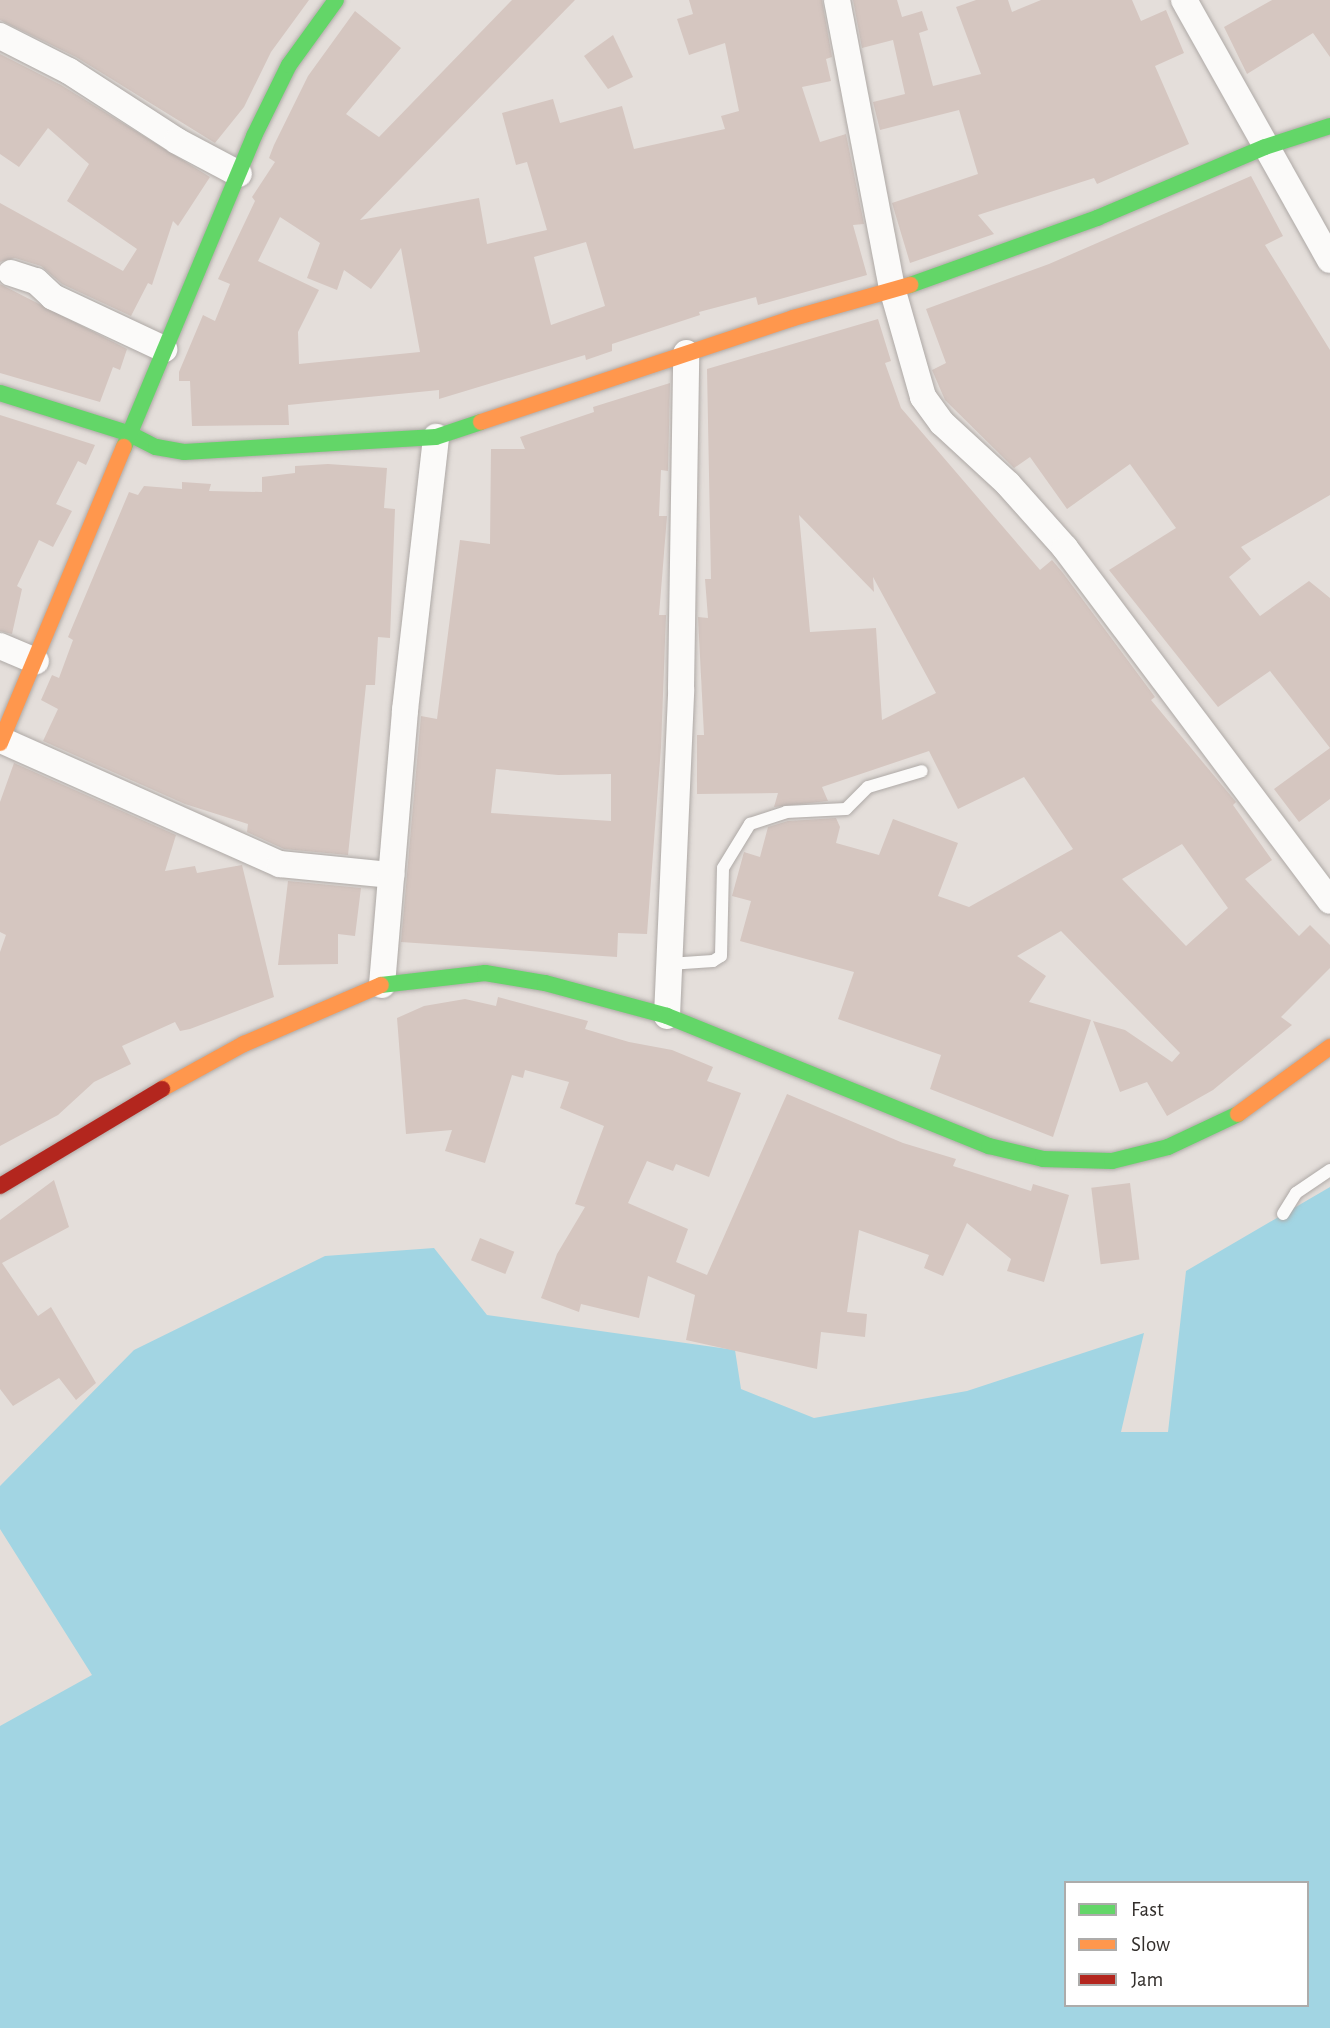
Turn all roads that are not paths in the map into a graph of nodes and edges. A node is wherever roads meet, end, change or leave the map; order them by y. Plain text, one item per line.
1 (837, 0) edge
2 (1184, 0) edge
3 (327, 3) edge
4 (0, 36) edge
5 (1330, 126) edge
6 (1265, 147) junction
7 (239, 174) junction
8 (1330, 260) edge
9 (11, 273) dead end
10 (892, 288) junction
11 (164, 349) junction
12 (686, 354) junction
13 (0, 393) edge
14 (128, 433) junction
15 (436, 436) junction
16 (0, 646) edge
17 (36, 660) junction
18 (1, 742) edge
19 (922, 771) dead end
20 (391, 875) junction
21 (1330, 901) edge
22 (669, 964) junction
23 (382, 985) junction
24 (667, 1016) junction
25 (1330, 1047) edge
26 (1330, 1170) edge
27 (0, 1186) edge
28 (1283, 1214) dead end

1 - 10 street
2 - 6 street
3 - 7 main road
4 - 7 street
5 - 6 main road
6 - 8 street
6 - 10 main road
7 - 11 main road
9 - 11 street
10 - 12 main road
10 - 21 street
11 - 14 main road
12 - 15 main road
12 - 22 street
13 - 14 main road
14 - 15 main road
14 - 17 main road
15 - 20 street
16 - 17 street
17 - 18 main road
18 - 20 street
19 - 22 lane
20 - 23 street
22 - 24 street
23 - 24 main road
23 - 27 main road
24 - 25 main road
26 - 28 lane

